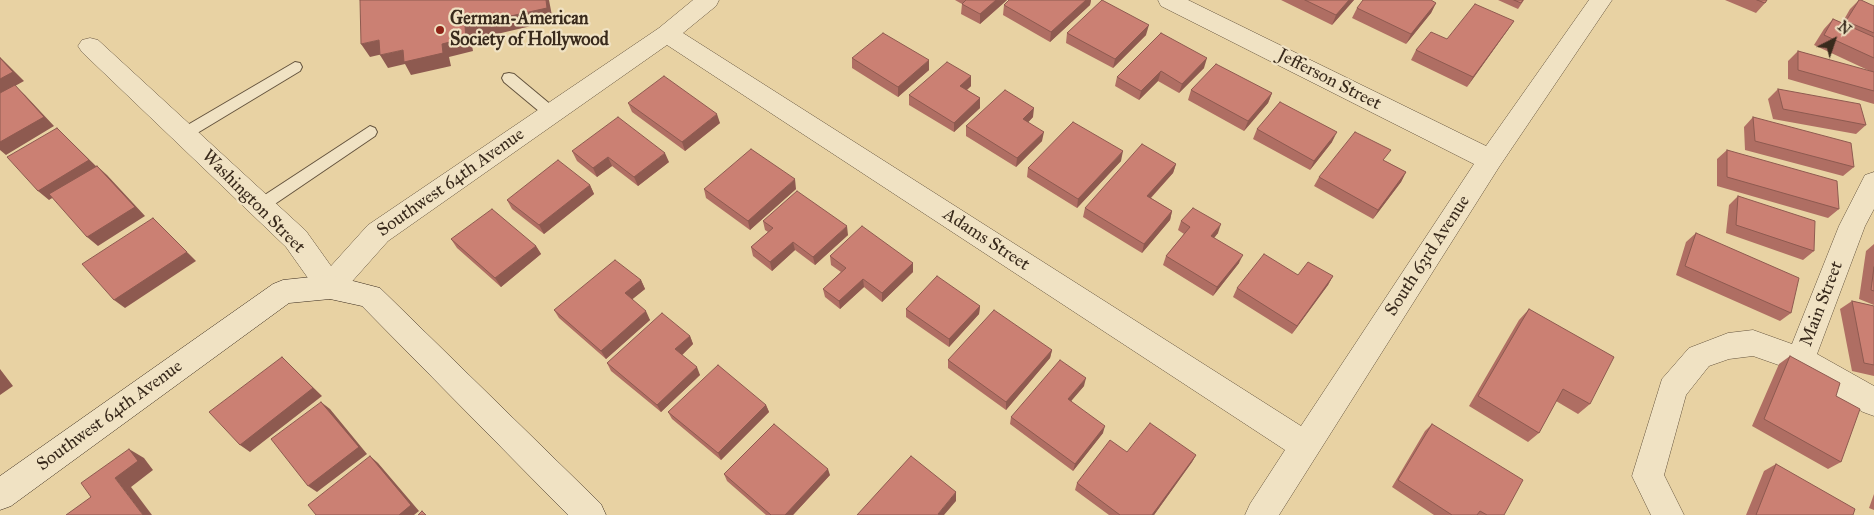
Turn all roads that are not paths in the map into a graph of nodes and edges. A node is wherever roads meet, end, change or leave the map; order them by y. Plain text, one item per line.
1 (708, 0) edge
2 (1169, 0) edge
3 (1601, 0) edge
4 (666, 34) junction
5 (90, 46) dead end
6 (295, 67) dead end
7 (509, 78) dead end
8 (551, 113) junction
9 (370, 132) dead end
10 (184, 134) junction
11 (1490, 160) junction
12 (1874, 182) edge
13 (260, 206) junction
14 (1863, 231) edge
15 (330, 286) junction
16 (1800, 360) junction
17 (1874, 402) edge
18 (1306, 446) junction
19 (0, 495) edge
20 (590, 515) edge
21 (1262, 515) edge
22 (1668, 515) edge

1 - 4 street, Southwest 64th Avenue
2 - 11 street, Jefferson Street
3 - 11 street, South 63rd Avenue
4 - 8 street, Southwest 64th Avenue
4 - 18 street, Adams Street
5 - 10 street, Washington Street
6 - 10 lane
7 - 8 lane
8 - 15 street, Southwest 64th Avenue
9 - 13 lane
10 - 13 street, Washington Street
11 - 18 street, South 63rd Avenue
12 - 14 street, Main Street
13 - 15 street, Washington Street
14 - 16 street, Main Street
15 - 19 street, Southwest 64th Avenue
15 - 20 street
16 - 17 street
16 - 22 street, Main Street
18 - 21 street, South 63rd Avenue

